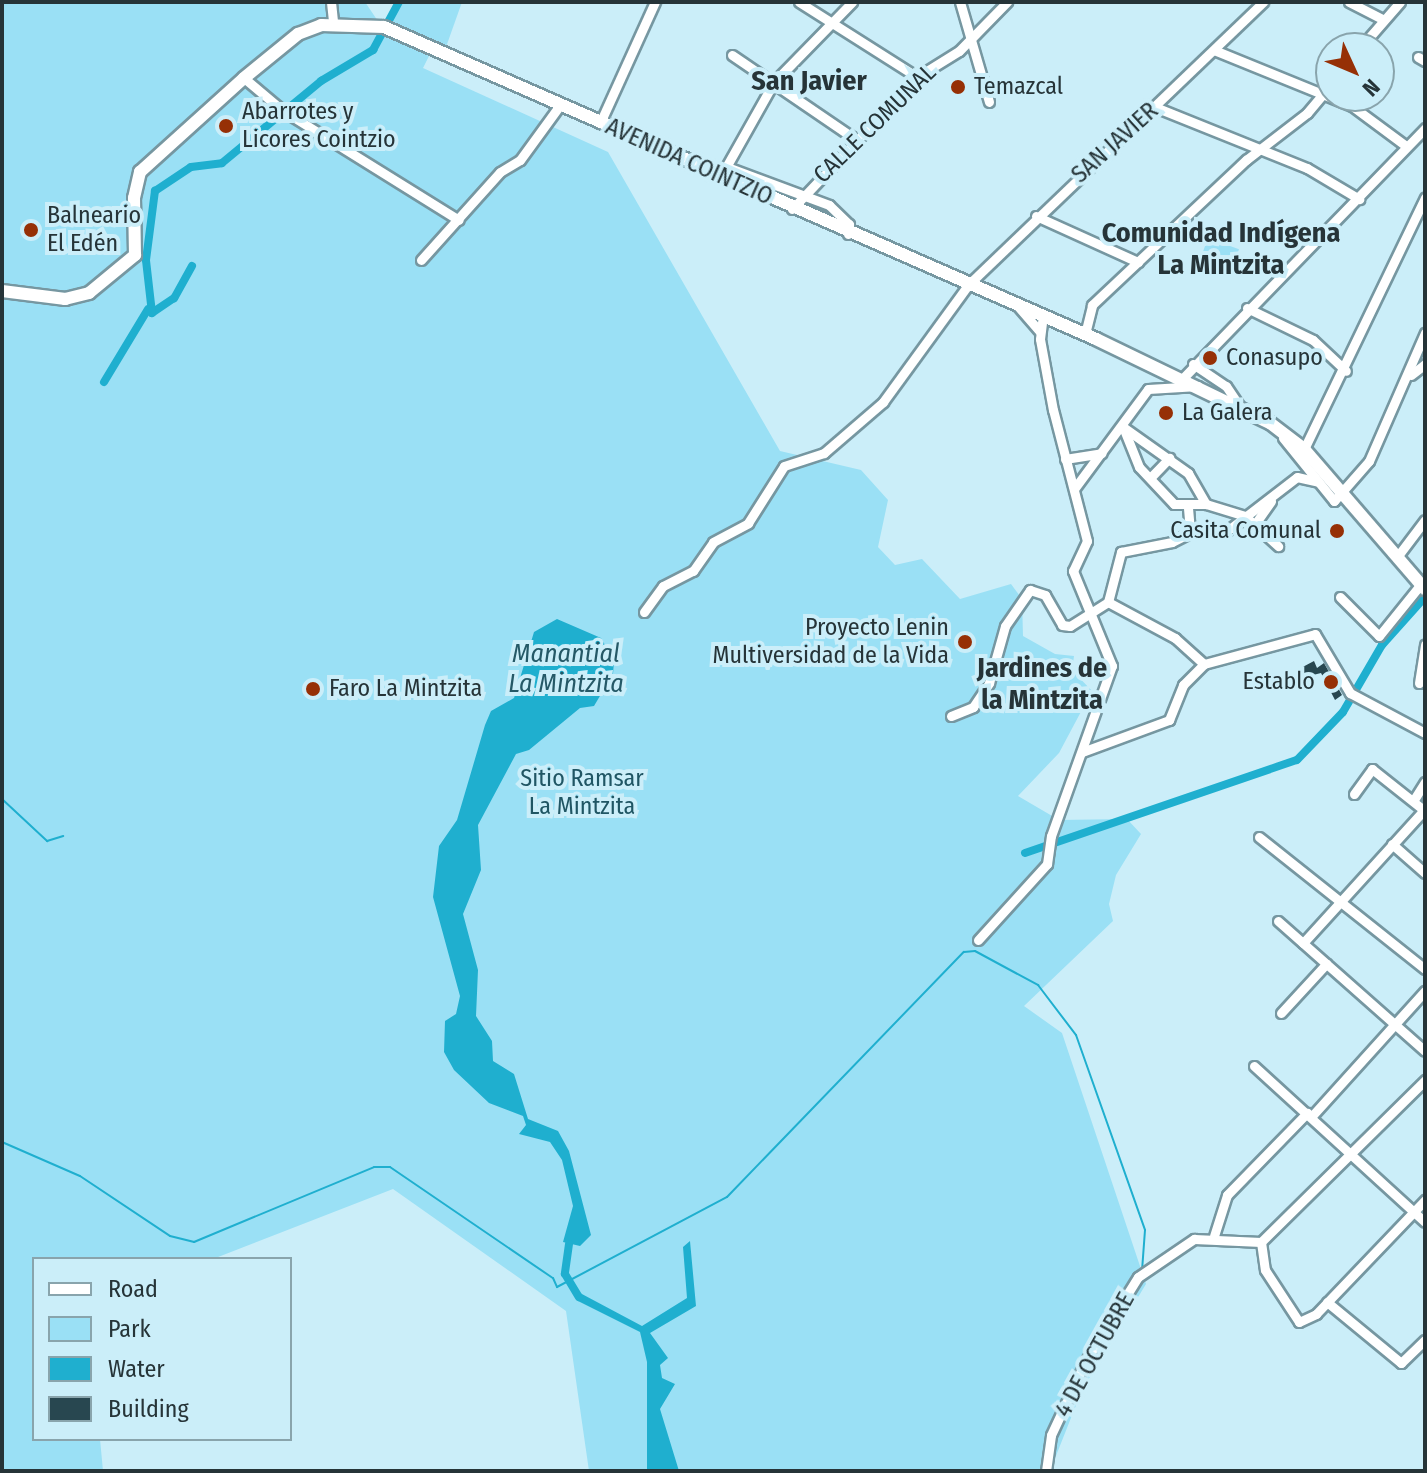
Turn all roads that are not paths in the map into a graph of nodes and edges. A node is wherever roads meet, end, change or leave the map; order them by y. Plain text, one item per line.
1 (331, 2) edge
2 (655, 2) edge
3 (799, 2) edge
4 (852, 2) edge
5 (960, 2) edge
6 (1007, 2) edge
7 (1263, 2) edge
8 (1349, 2) edge
9 (1400, 2) edge
10 (1384, 20) junction
11 (333, 21) junction
12 (829, 23) junction
13 (1374, 32) edge
14 (969, 40) junction
15 (1214, 50) junction
16 (732, 55) dead end
17 (917, 77) junction
18 (244, 78) junction
19 (774, 82) junction
20 (1315, 90) edge
21 (1315, 99) edge
22 (989, 102) dead end
23 (560, 105) junction
24 (1155, 107) junction
25 (1360, 112) edge
26 (600, 123) junction
27 (1425, 128) edge
28 (858, 141) junction
29 (1406, 146) junction
30 (1257, 152) junction
31 (724, 171) junction
32 (804, 193) junction
33 (1425, 198) edge
34 (1359, 199) junction
35 (792, 209) junction
36 (1036, 216) junction
37 (459, 220) junction
38 (848, 234) junction
39 (421, 260) dead end
40 (1138, 262) junction
41 (968, 285) junction
42 (2, 291) edge
43 (1016, 304) junction
44 (1247, 308) junction
45 (1043, 316) junction
46 (1040, 332) junction
47 (1085, 334) junction
48 (1425, 335) edge
49 (1193, 364) junction
50 (1425, 364) edge
51 (1346, 371) junction
52 (1411, 375) junction
53 (1183, 378) junction
54 (1199, 386) junction
55 (1240, 407) junction
56 (1270, 423) junction
57 (1123, 427) junction
58 (1304, 449) junction
59 (1102, 453) junction
60 (1169, 458) junction
61 (1065, 459) junction
62 (1150, 478) junction
63 (1318, 482) junction
64 (1074, 489) junction
65 (1342, 493) junction
66 (1275, 495) junction
67 (1206, 504) junction
68 (1188, 508) junction
69 (1245, 516) junction
70 (1425, 520) edge
71 (1255, 524) junction
72 (1190, 532) junction
73 (1278, 546) dead end
74 (1397, 557) junction
75 (1423, 587) edge
76 (1340, 597) dead end
77 (1108, 602) junction
78 (644, 612) dead end
79 (1091, 613) junction
80 (1425, 644) edge
81 (1204, 664) junction
82 (1419, 683) dead end
83 (951, 716) dead end
84 (1425, 733) edge
85 (1082, 752) junction
86 (1425, 782) edge
87 (1354, 794) dead end
88 (1415, 798) junction
89 (1424, 811) edge
90 (1259, 837) dead end
91 (1392, 844) junction
92 (1425, 873) edge
93 (1339, 899) junction
94 (1278, 921) dead end
95 (978, 940) dead end
96 (1303, 943) junction
97 (1326, 964) junction
98 (1425, 969) edge
99 (1425, 991) edge
100 (1281, 1013) dead end
101 (1394, 1023) junction
102 (1425, 1051) edge
103 (1254, 1066) dead end
104 (1425, 1080) edge
105 (1309, 1115) junction
106 (1351, 1153) junction
107 (1425, 1200) edge
108 (1413, 1213) junction
109 (1425, 1222) edge
110 (1214, 1236) junction
111 (1261, 1242) junction
112 (1327, 1302) junction
113 (1425, 1340) edge
114 (1046, 1471) edge

1 - 11 street
2 - 26 street
3 - 12 street
4 - 12 street
5 - 14 street
6 - 14 street, CALLE COMUNAL
7 - 15 street, SAN JAVIER
8 - 10 street
9 - 10 street
10 - 13 street
11 - 18 main road, AVENIDA COINTZIO
11 - 23 main road, AVENIDA COINTZIO
12 - 17 street
12 - 19 street
14 - 17 street, CALLE COMUNAL
14 - 22 street
15 - 20 street
15 - 24 street, SAN JAVIER
16 - 19 street
17 - 28 street, CALLE COMUNAL
18 - 37 street
18 - 42 main road, AVENIDA COINTZIO
19 - 28 street
19 - 31 street
21 - 30 street
23 - 26 main road, AVENIDA COINTZIO
23 - 37 street
24 - 30 street
24 - 36 street, SAN JAVIER
25 - 29 street
26 - 31 main road, AVENIDA COINTZIO
27 - 29 street
28 - 32 street, CALLE COMUNAL
29 - 34 street
30 - 34 street
30 - 40 street
31 - 32 street
31 - 35 main road, AVENIDA COINTZIO
32 - 35 street, CALLE COMUNAL
32 - 38 street
33 - 51 street
34 - 44 street
35 - 38 main road, AVENIDA COINTZIO
36 - 40 street
36 - 41 street, SAN JAVIER
37 - 39 street
38 - 41 main road, AVENIDA COINTZIO
40 - 47 street
41 - 43 main road, AVENIDA COINTZIO
41 - 78 street, SAN JAVIER
43 - 45 main road, AVENIDA COINTZIO
43 - 46 street
44 - 49 street
44 - 51 street
45 - 46 street
45 - 47 main road, AVENIDA COINTZIO
46 - 61 street
47 - 53 main road, AVENIDA COINTZIO
48 - 52 street
49 - 53 street
49 - 55 street
50 - 52 street
51 - 58 street
52 - 65 street
53 - 54 main road, AVENIDA COINTZIO
54 - 55 main road, AVENIDA COINTZIO
54 - 57 street
55 - 56 main road, AVENIDA COINTZIO
56 - 58 main road, AVENIDA COINTZIO
56 - 63 street
57 - 59 street
57 - 60 street
57 - 62 street
58 - 65 main road, AVENIDA COINTZIO
59 - 61 street
59 - 64 street
60 - 62 street
60 - 67 street
61 - 64 street
62 - 68 street
63 - 65 street
63 - 66 street
64 - 79 street
65 - 74 main road, AVENIDA COINTZIO
66 - 69 street
66 - 71 street
67 - 68 street
67 - 69 street
68 - 72 street
69 - 71 street
69 - 72 street
70 - 74 street
71 - 73 street
72 - 77 street
74 - 75 main road, AVENIDA COINTZIO
75 - 76 street
77 - 79 street
77 - 81 street
79 - 83 street
79 - 85 street
80 - 82 street
81 - 84 street
81 - 85 street
85 - 95 street
86 - 88 street
87 - 88 street
88 - 89 street
89 - 91 street
90 - 93 street
91 - 92 street
91 - 93 street
93 - 96 street
93 - 98 street
94 - 96 street
96 - 97 street
97 - 100 street
97 - 101 street
99 - 101 street
101 - 102 street
101 - 105 street
103 - 105 street
104 - 106 street
105 - 106 street
105 - 110 street
106 - 108 street
106 - 111 street
107 - 108 street
108 - 109 street
108 - 112 street
110 - 111 street, 4 DE OCTUBRE
110 - 114 street, 4 DE OCTUBRE
111 - 112 street
112 - 113 street

